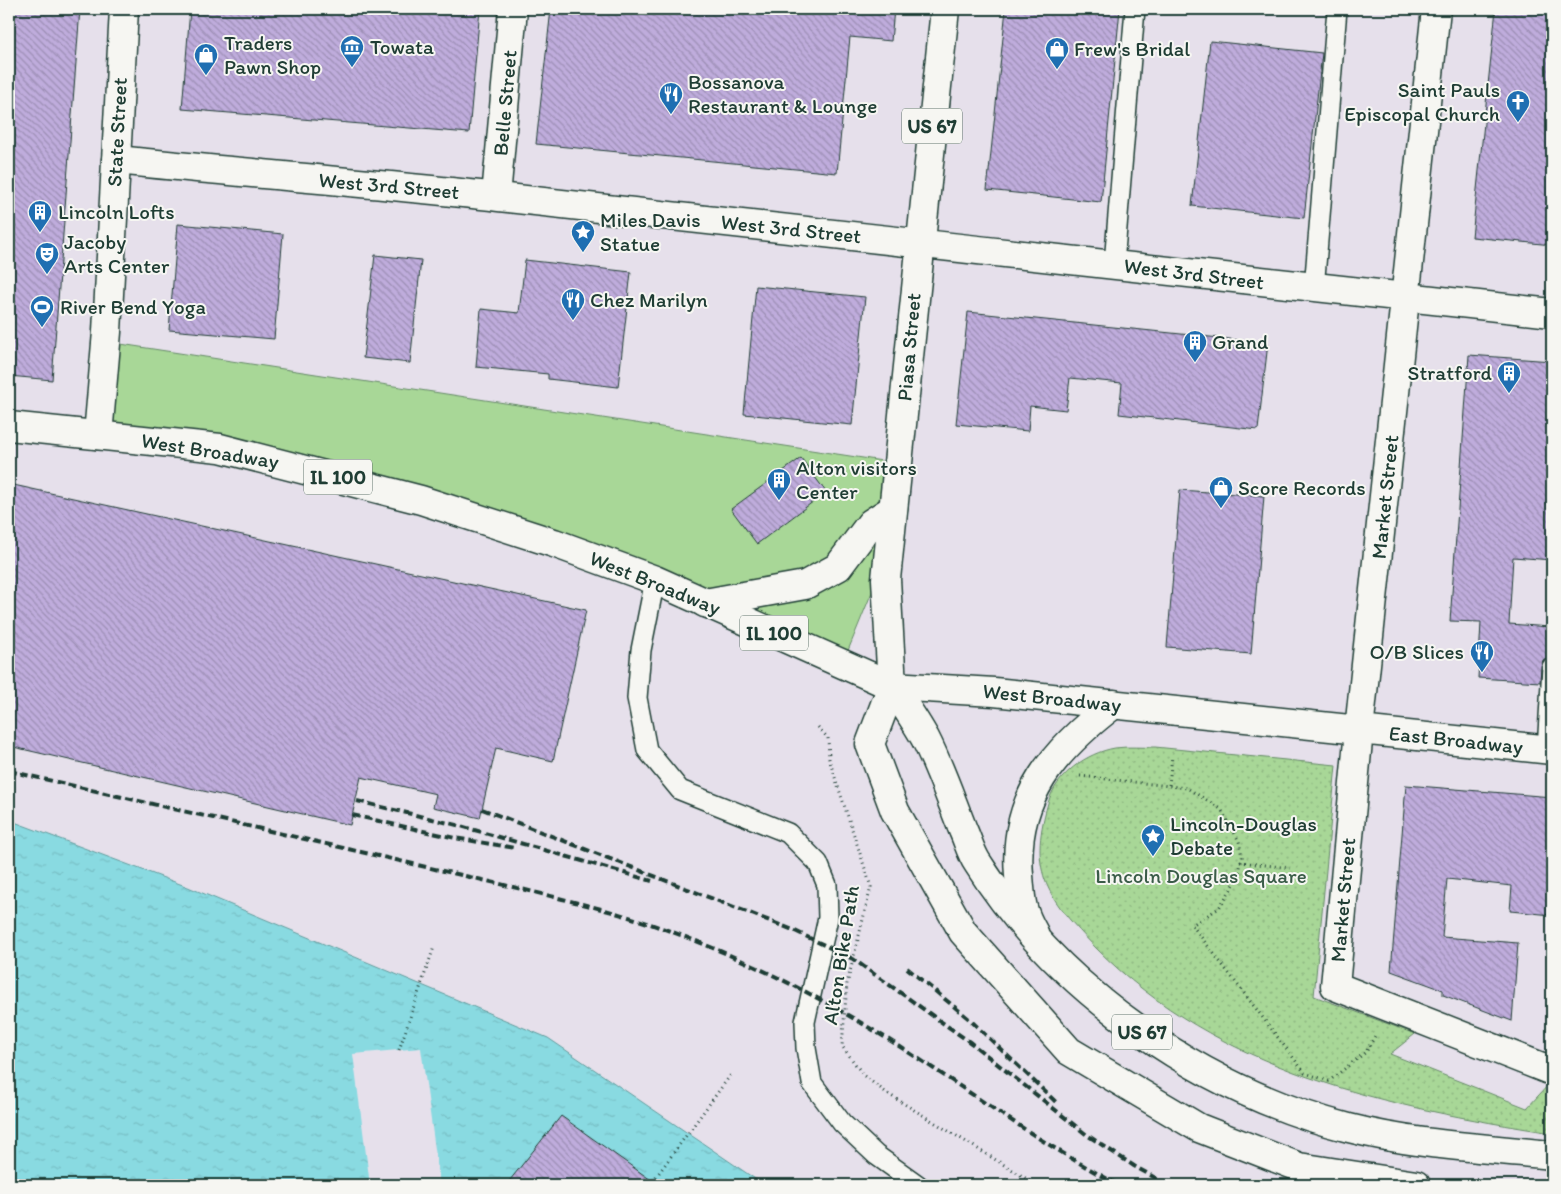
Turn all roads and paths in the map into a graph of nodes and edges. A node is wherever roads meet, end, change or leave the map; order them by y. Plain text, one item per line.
1 (124, 9) edge
2 (513, 9) edge
3 (945, 9) edge
4 (1135, 9) edge
5 (1337, 9) edge
6 (1436, 9) edge
7 (116, 160) junction
8 (496, 196) junction
9 (919, 243) junction
10 (1114, 264) junction
11 (1314, 289) junction
12 (1406, 298) junction
13 (1552, 313) edge
14 (9, 426) edge
15 (98, 435) junction
16 (893, 509) junction
17 (656, 580) junction
18 (706, 603) junction
19 (1552, 667) edge
20 (892, 686) junction
21 (1114, 704) junction
22 (818, 727) dead end
23 (1359, 730) junction
24 (1549, 750) edge
25 (1172, 756) dead end
26 (1075, 775) dead end
27 (1170, 784) junction
28 (1240, 862) junction
29 (1290, 868) dead end
30 (1037, 939) junction
31 (434, 947) dead end
32 (1386, 1006) junction
33 (399, 1050) dead end
34 (1552, 1071) edge
35 (732, 1073) dead end
36 (1552, 1155) edge
37 (653, 1181) dead end
38 (918, 1185) edge
39 (1037, 1185) edge
40 (1416, 1185) edge

1 - 7 main road, State Street
2 - 8 main road, Belle Street
3 - 9 main road, Piasa Street / US 67
4 - 10 lane
5 - 11 lane
6 - 12 main road, Market Street
7 - 8 main road, West 3rd Street
7 - 15 main road, State Street
8 - 9 main road, West 3rd Street
9 - 10 main road, West 3rd Street
9 - 16 main road, Piasa Street / US 67
10 - 11 main road, West 3rd Street
11 - 12 main road, West 3rd Street
12 - 13 main road, West 3rd Street
12 - 23 main road, Market Street
14 - 15 main road, West Broadway / IL 100
15 - 17 main road, West Broadway / IL 100
16 - 18 main road
16 - 20 main road, Piasa Street / US 67
17 - 18 main road, West Broadway / IL 100
17 - 38 lane
18 - 20 main road, West Broadway / IL 100
19 - 24 lane
20 - 21 main road, West Broadway
20 - 30 main road, US 67
20 - 40 main road, US 67
21 - 23 main road, West Broadway
21 - 30 main road
22 - 39 path, Alton Bike Path
23 - 24 main road, East Broadway
23 - 32 main road, Market Street
25 - 27 path
26 - 27 path
27 - 28 path
28 - 29 path
28 - 32 path
30 - 36 main road, US 67
31 - 33 path
32 - 34 main road
35 - 37 path

